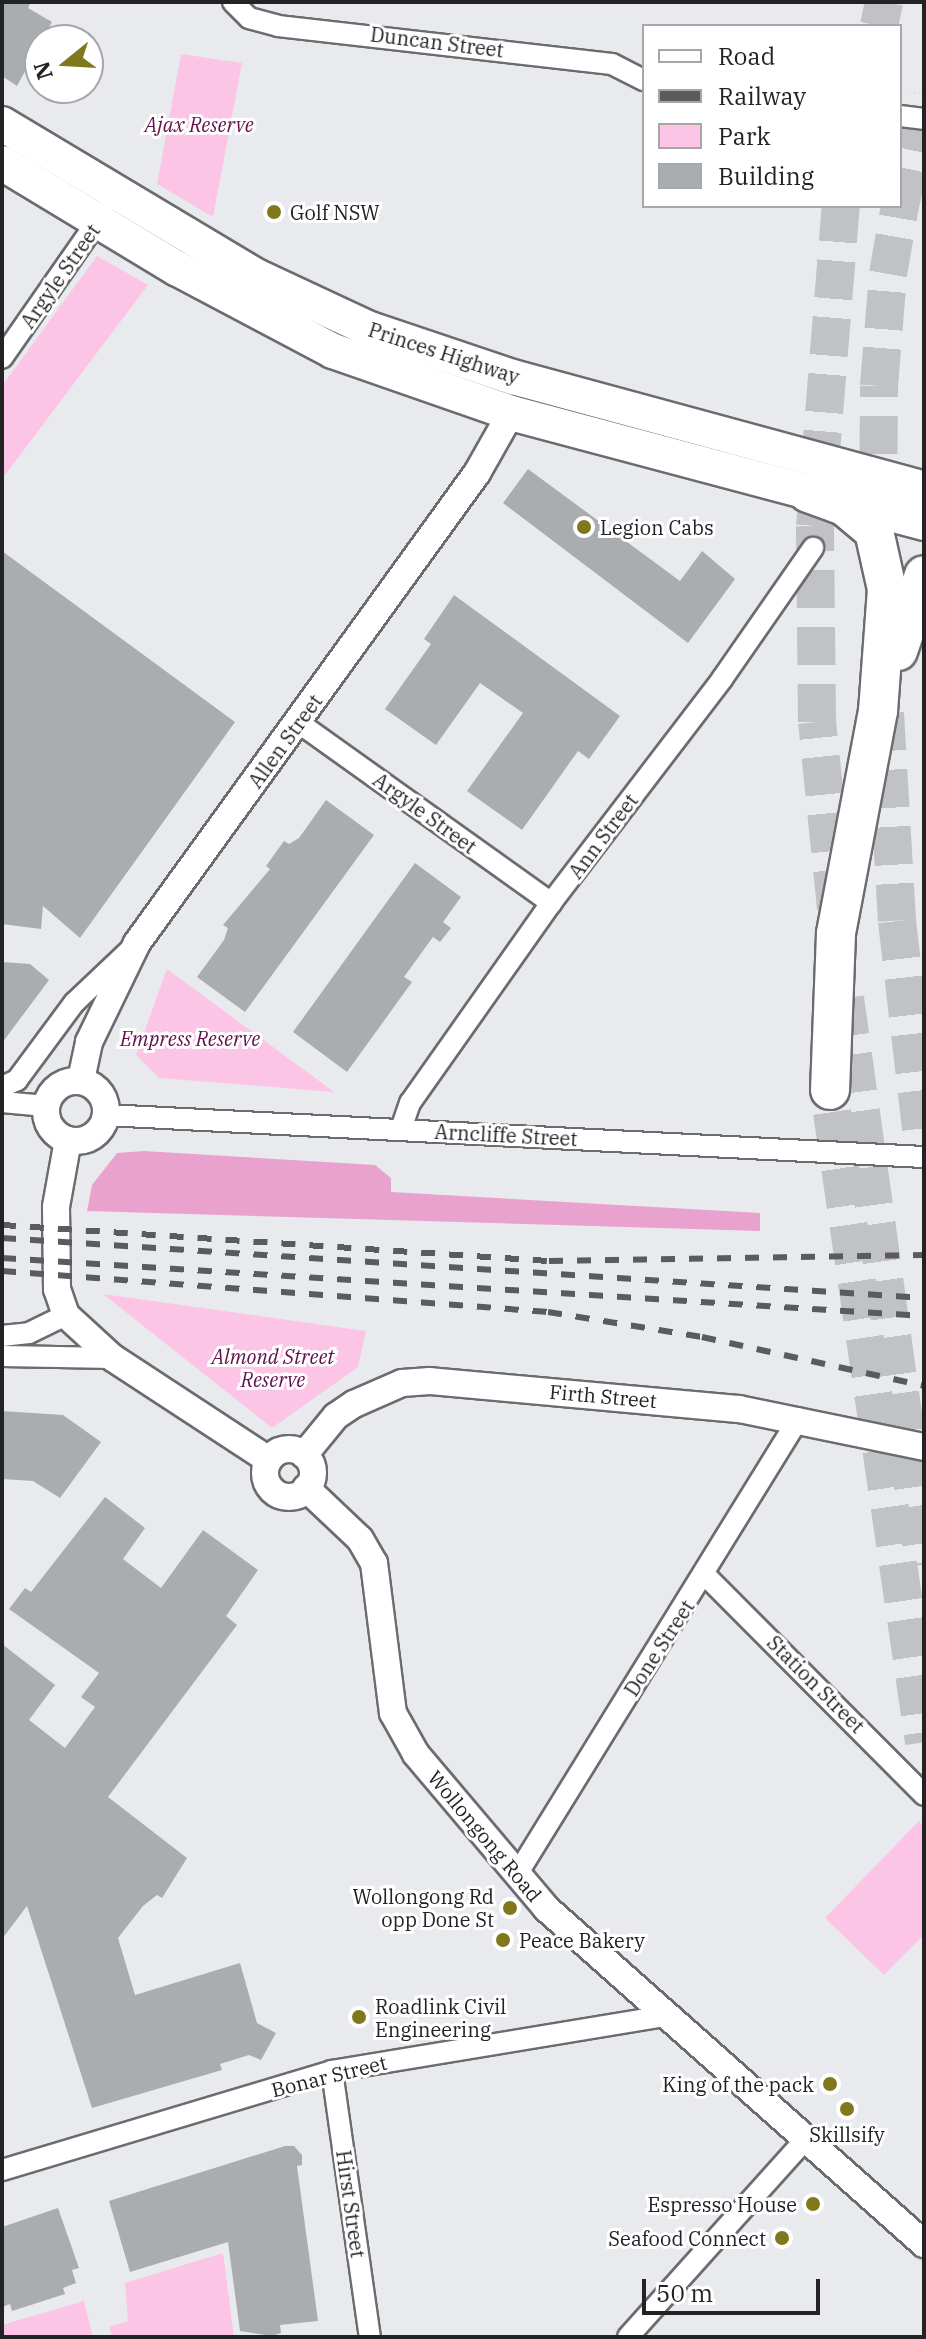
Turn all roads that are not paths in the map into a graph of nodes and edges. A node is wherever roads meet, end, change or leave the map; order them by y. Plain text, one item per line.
1 (233, 2) edge
2 (642, 79) edge
3 (902, 116) edge
4 (924, 119) edge
5 (2, 124) edge
6 (2, 163) edge
7 (117, 193) junction
8 (98, 221) junction
9 (2, 358) edge
10 (511, 413) junction
11 (924, 489) edge
12 (808, 493) junction
13 (924, 523) edge
14 (813, 548) dead end
15 (924, 575) edge
16 (878, 711) junction
17 (299, 723) junction
18 (551, 903) junction
19 (137, 943) junction
20 (81, 1080) junction
21 (2, 1087) edge
22 (830, 1090) tunnel mouth
23 (2, 1102) edge
24 (46, 1106) junction
25 (106, 1115) junction
26 (401, 1129) junction
27 (68, 1140) junction
28 (915, 1158) edge
29 (66, 1315) junction
30 (2, 1336) edge
31 (2, 1356) edge
32 (113, 1358) junction
33 (799, 1418) junction
34 (924, 1447) edge
35 (304, 1455) junction
36 (269, 1460) junction
37 (306, 1488) junction
38 (706, 1576) junction
39 (924, 1795) edge
40 (516, 1876) junction
41 (664, 2016) junction
42 (332, 2071) junction
43 (805, 2140) junction
44 (2, 2170) edge
45 (924, 2244) edge
46 (370, 2337) edge
47 (628, 2337) edge

1 - 2 street, Duncan Street
3 - 4 street
5 - 7 highway, Princes Highway
6 - 8 highway, Princes Highway
7 - 8 street, Argyle Street
7 - 11 highway, Princes Highway
8 - 9 street, Argyle Street
8 - 10 highway, Princes Highway
10 - 12 highway, Princes Highway
10 - 17 street, Allen Street
12 - 13 highway, Princes Highway
12 - 16 highway
14 - 18 street, Ann Street
15 - 16 highway
16 - 22 highway
17 - 18 street, Argyle Street
17 - 19 street, Allen Street
18 - 26 street, Ann Street
19 - 20 street, Allen Street
19 - 21 street
20 - 24 street
20 - 25 street
23 - 24 street
24 - 27 street
25 - 26 street, Arncliffe Street
25 - 27 street
26 - 28 street, Arncliffe Street
27 - 29 street
29 - 30 street
29 - 32 street
31 - 32 street
32 - 36 street
33 - 34 street, Firth Street
33 - 35 street, Firth Street
33 - 38 street, Done Street
35 - 36 street
35 - 37 street
36 - 37 street
37 - 40 street, Wollongong Road
38 - 39 street, Station Street
38 - 40 street, Done Street
40 - 41 street, Wollongong Road
41 - 42 street, Bonar Street
41 - 43 street, Wollongong Road
42 - 44 street, Bonar Street
42 - 46 street, Hirst Street
43 - 45 street, Wollongong Road
43 - 47 street

